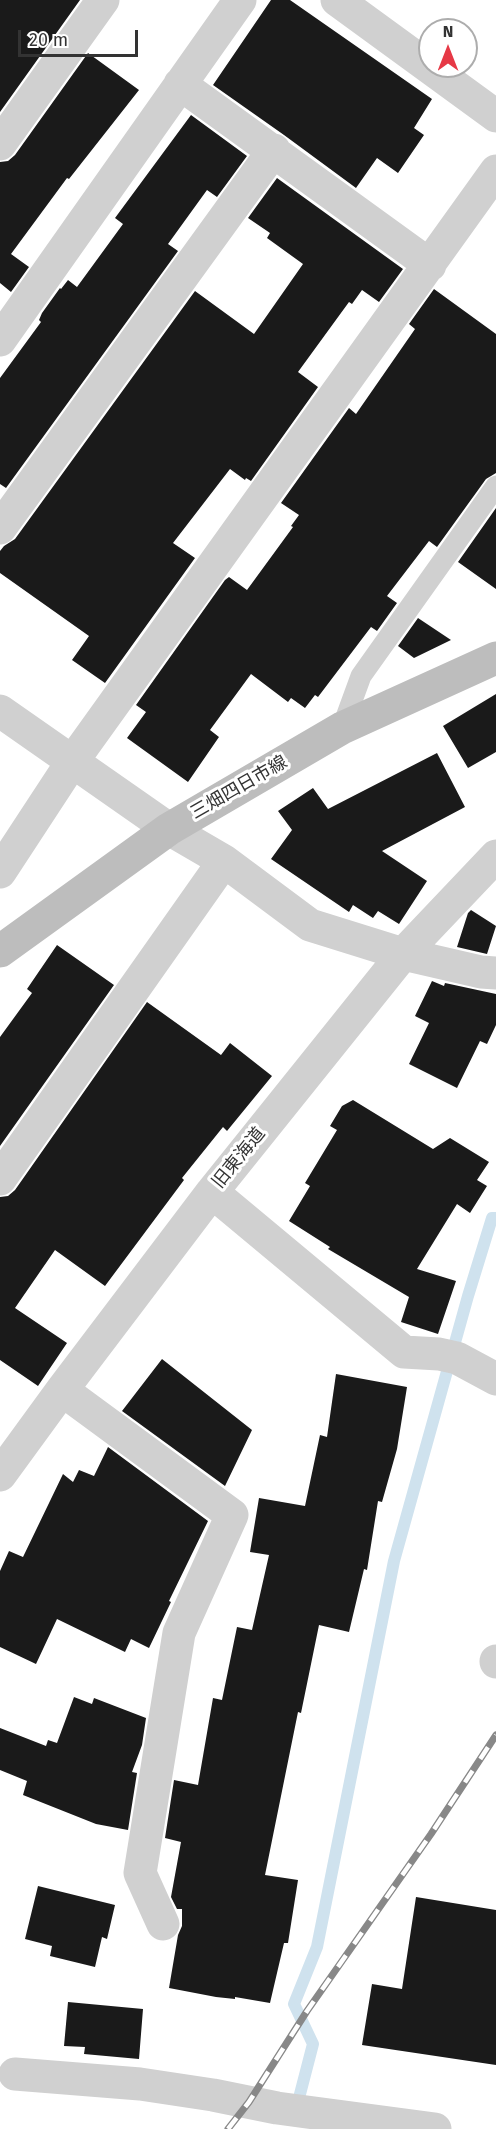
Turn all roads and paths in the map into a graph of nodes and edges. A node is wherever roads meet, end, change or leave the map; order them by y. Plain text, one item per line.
1 (103, 0) edge
2 (240, 0) edge
3 (337, 0) edge
4 (180, 84) junction
5 (496, 116) edge
6 (0, 144) edge
7 (274, 150) junction
8 (496, 171) edge
9 (430, 265) junction
10 (0, 340) edge
11 (496, 486) edge
12 (0, 528) edge
13 (496, 658) edge
14 (0, 711) edge
15 (342, 728) junction
16 (72, 762) junction
17 (169, 829) junction
18 (496, 856) edge
19 (224, 861) junction
20 (0, 872) edge
21 (0, 951) edge
22 (403, 954) junction
23 (496, 973) edge
24 (0, 1179) edge
25 (212, 1192) junction
26 (496, 1379) edge
27 (62, 1390) junction
28 (0, 1475) edge
29 (163, 1924) dead end
30 (15, 2074) dead end
31 (435, 2129) edge

1 - 6 street
2 - 4 street
3 - 5 street
4 - 7 street
4 - 10 street
7 - 9 street
7 - 12 street
8 - 9 street
9 - 16 street
11 - 15 lane
13 - 15 main road, 三畑四日市線
14 - 16 street
15 - 17 main road, 三畑四日市線
16 - 17 street
16 - 20 street
17 - 19 street
17 - 21 main road, 三畑四日市線
18 - 22 street, 旧東海道
19 - 22 street
19 - 24 street
22 - 23 street
22 - 25 street, 旧東海道
25 - 26 street
25 - 27 street, 旧東海道
27 - 28 street, 旧東海道
27 - 29 street
30 - 31 street

